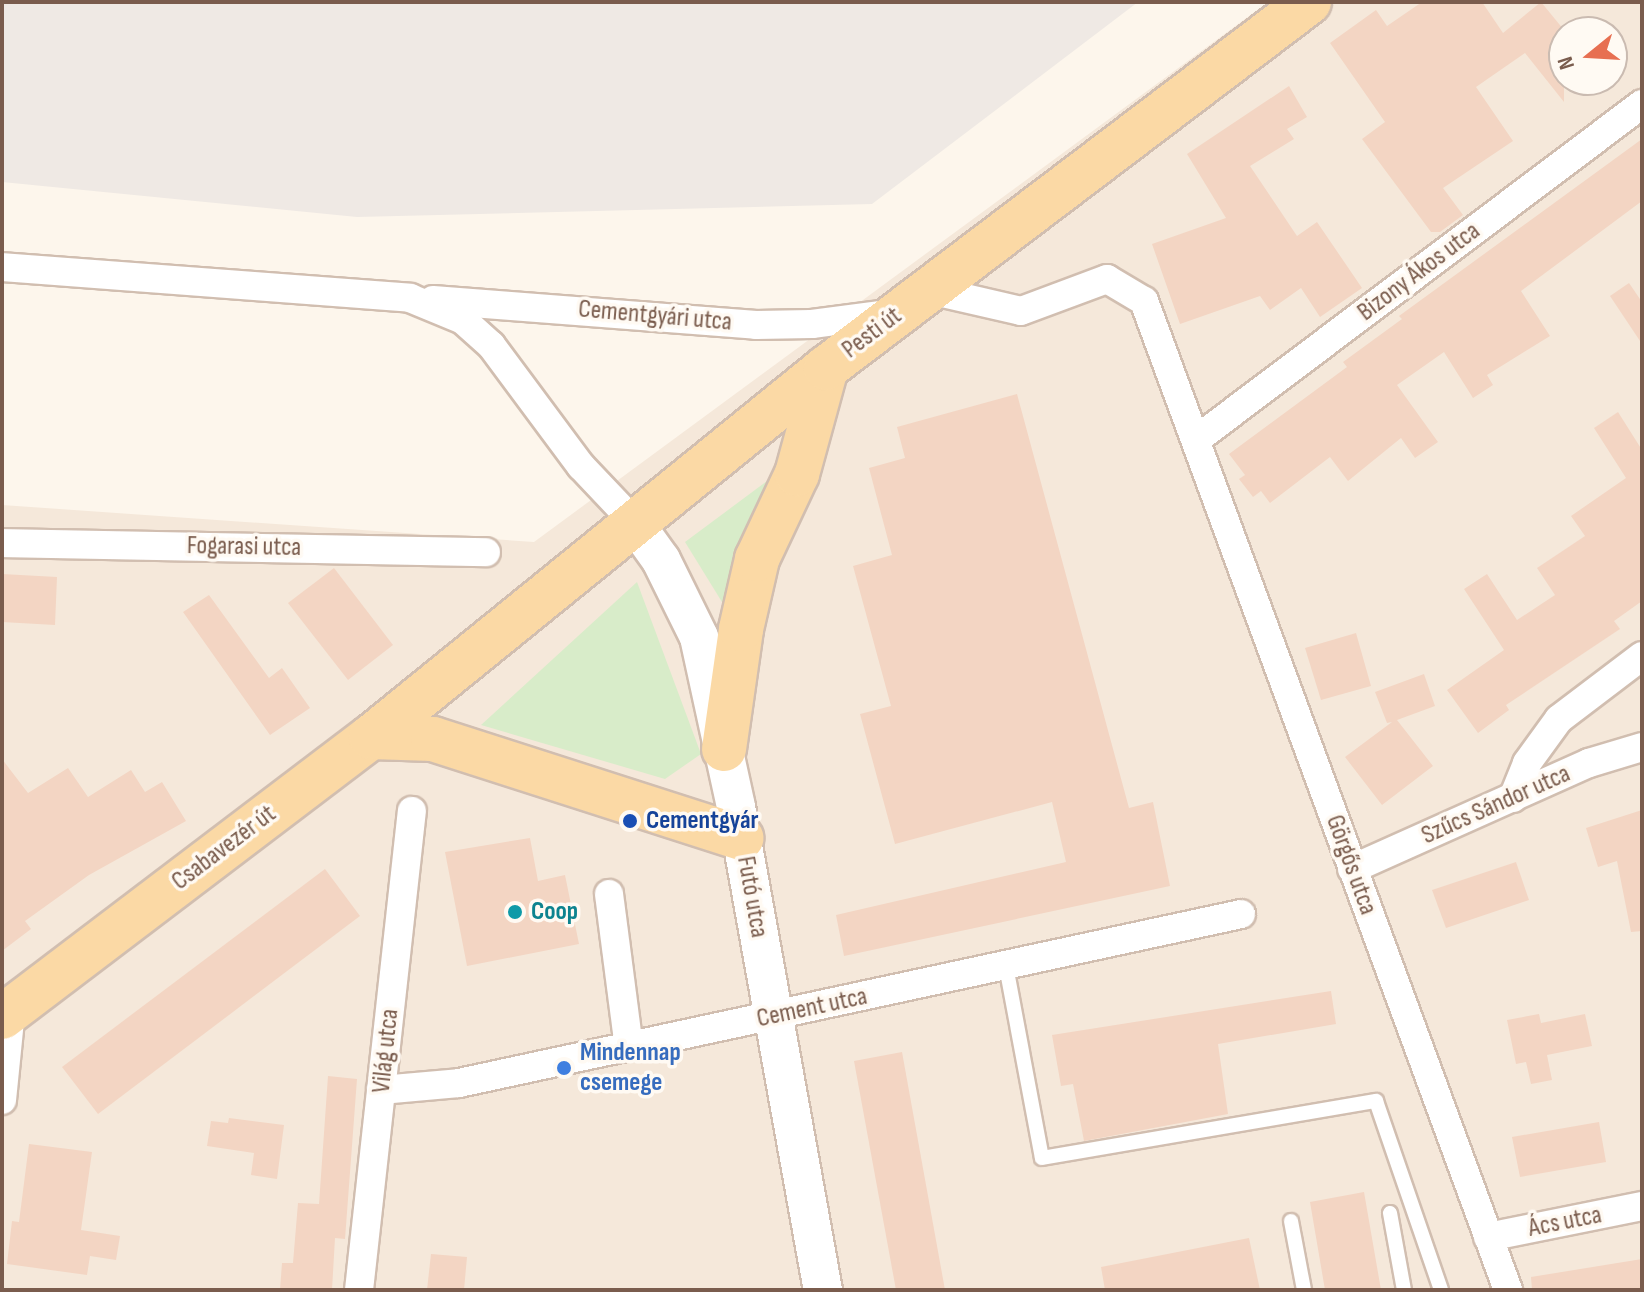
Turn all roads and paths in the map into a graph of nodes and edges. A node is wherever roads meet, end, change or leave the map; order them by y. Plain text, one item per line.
1 (1309, 2) edge
2 (1642, 104) edge
3 (2, 267) edge
4 (410, 298) junction
5 (914, 301) junction
6 (826, 368) junction
7 (1197, 439) junction
8 (633, 521) junction
9 (2, 543) edge
10 (486, 552) dead end
11 (1642, 656) edge
12 (442, 675) joint
13 (371, 737) junction
14 (1642, 747) edge
15 (724, 749) junction
16 (1513, 798) junction
17 (412, 811) dead end
18 (741, 838) junction
19 (1352, 869) junction
20 (609, 894) dead end
21 (1241, 914) dead end
22 (1006, 966) junction
23 (7, 1013) edge
24 (773, 1017) junction
25 (629, 1047) junction
26 (381, 1090) junction
27 (2, 1100) edge
28 (1642, 1206) edge
29 (1390, 1213) dead end
30 (1291, 1221) dead end
31 (1488, 1237) junction
32 (359, 1290) edge
33 (823, 1290) edge
34 (1304, 1290) edge
35 (1404, 1290) edge
36 (1441, 1290) edge
37 (1508, 1290) edge

1 - 5 main road, Pesti út
2 - 7 street, Bizony Ákos utca
3 - 4 street, Cementgyári utca
4 - 5 street, Cementgyári utca
4 - 8 street, Cementgyári utca
5 - 6 main road, Pesti út
5 - 7 street, Görgős utca
6 - 8 main road, Pesti út
6 - 15 main road
7 - 19 street, Görgős utca
8 - 12 main road, Pesti út
8 - 15 main road, Futó utca
9 - 10 street, Fogarasi utca
11 - 16 street
12 - 13 main road, Csabavezér út
13 - 18 main road
13 - 23 main road, Csabavezér út
14 - 16 street, Szűcs Sándor utca
15 - 18 main road, Futó utca
16 - 19 street, Szűcs Sándor utca
17 - 26 street, Világ utca
18 - 24 main road, Futó utca
19 - 31 street, Görgős utca
20 - 25 street
21 - 22 street, Cement utca
22 - 24 street, Cement utca
22 - 36 lane
23 - 27 street
24 - 25 street, Cement utca
24 - 33 main road, Futó utca
25 - 26 street, Cement utca
26 - 32 street, Világ utca
28 - 31 street, Ács utca
29 - 35 lane
30 - 34 lane
31 - 37 street, Görgős utca

